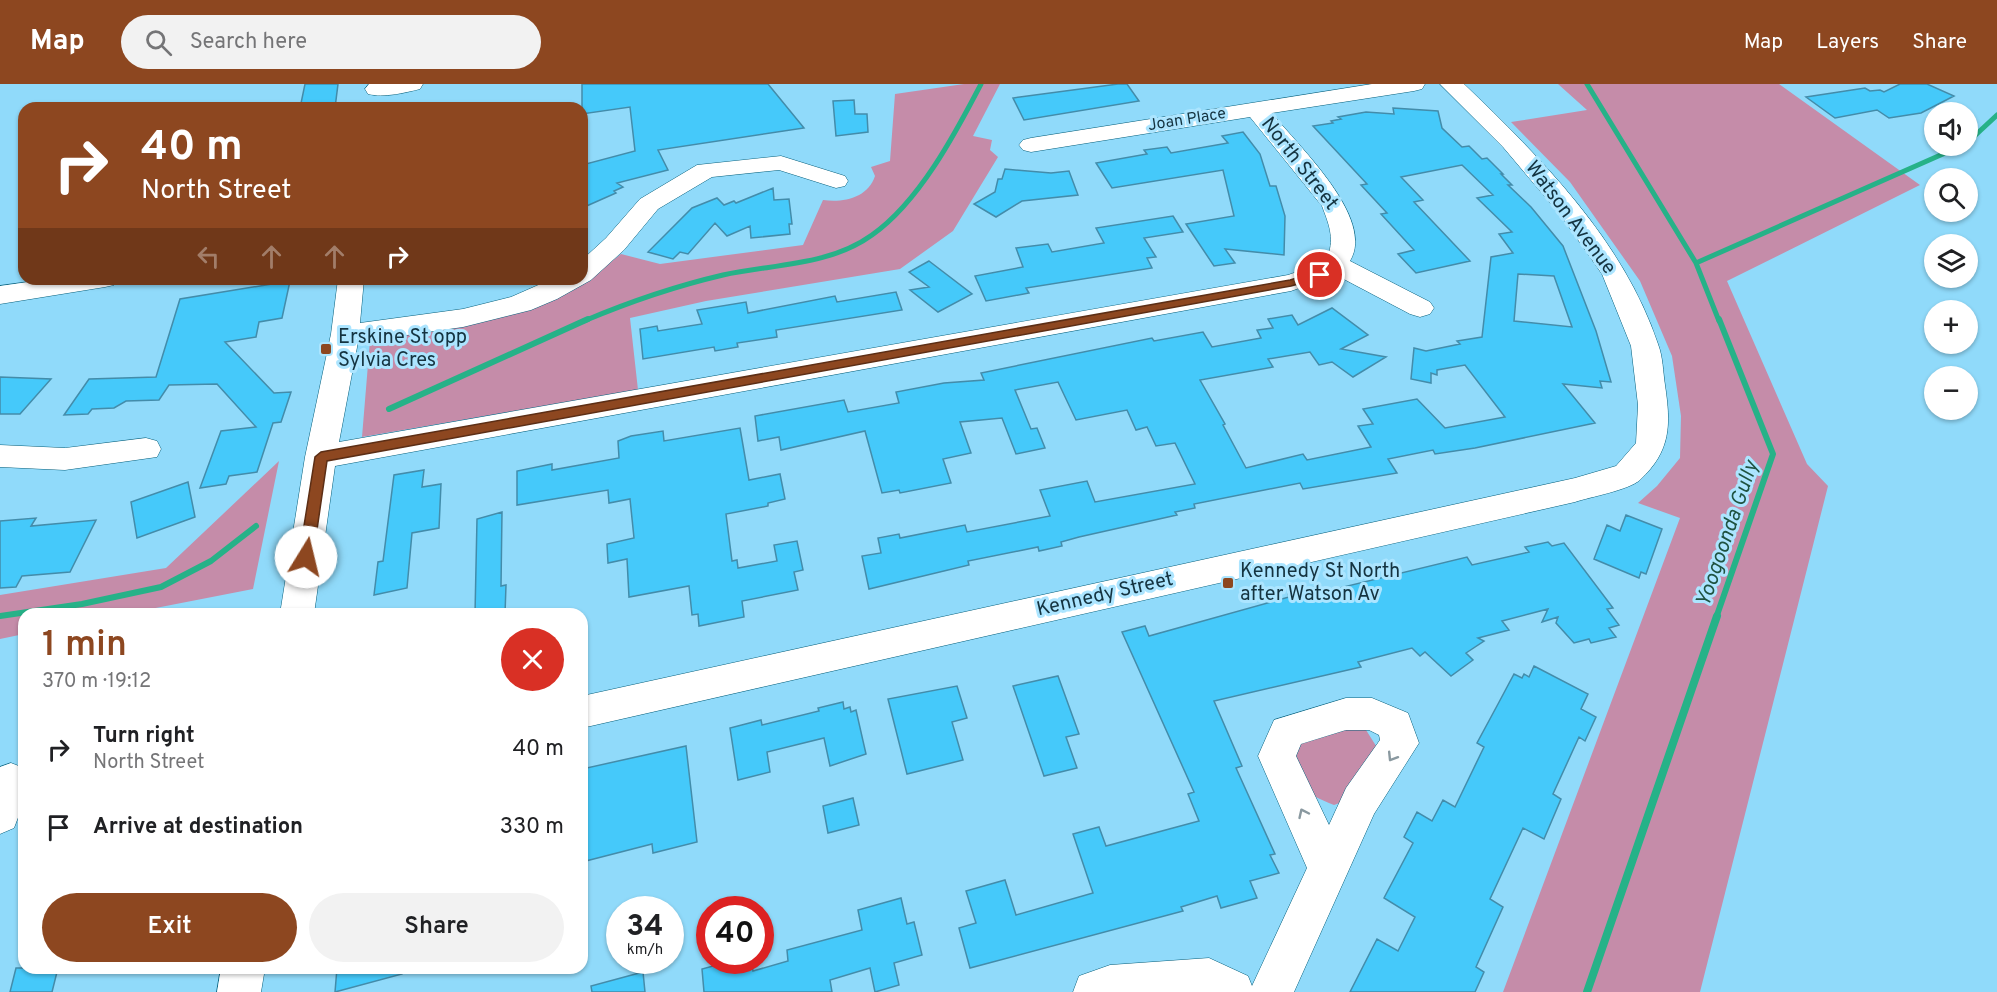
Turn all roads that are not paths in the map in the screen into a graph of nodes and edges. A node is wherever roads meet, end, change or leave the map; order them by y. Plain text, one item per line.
1 (412, 84) edge
2 (1414, 84) edge
3 (1451, 84) edge
4 (376, 94) edge
5 (1255, 103) junction
6 (1031, 144) dead end
7 (836, 181) dead end
8 (1336, 264) junction
9 (588, 268) edge
10 (66, 285) edge
11 (350, 285) edge
12 (563, 285) edge
13 (0, 295) edge
14 (1420, 308) dead end
15 (345, 334) junction
16 (146, 449) dead end
17 (0, 456) edge
18 (321, 457) junction
19 (1627, 474) joint
20 (298, 608) edge
21 (588, 711) edge
22 (1327, 866) dead end
23 (242, 974) edge
24 (239, 992) edge
25 (1095, 992) edge
26 (1232, 992) edge
27 (1271, 992) edge

1 - 4 street
2 - 5 street, Joan Place
3 - 19 street, Watson Avenue
5 - 6 street, Joan Place
5 - 8 street, North Street
7 - 9 street
8 - 14 street
8 - 18 street
10 - 13 street
11 - 15 street
12 - 15 street
15 - 18 street
16 - 17 street
18 - 20 street
19 - 21 street, Kennedy Street
22 - 27 street
23 - 24 street
25 - 26 street

